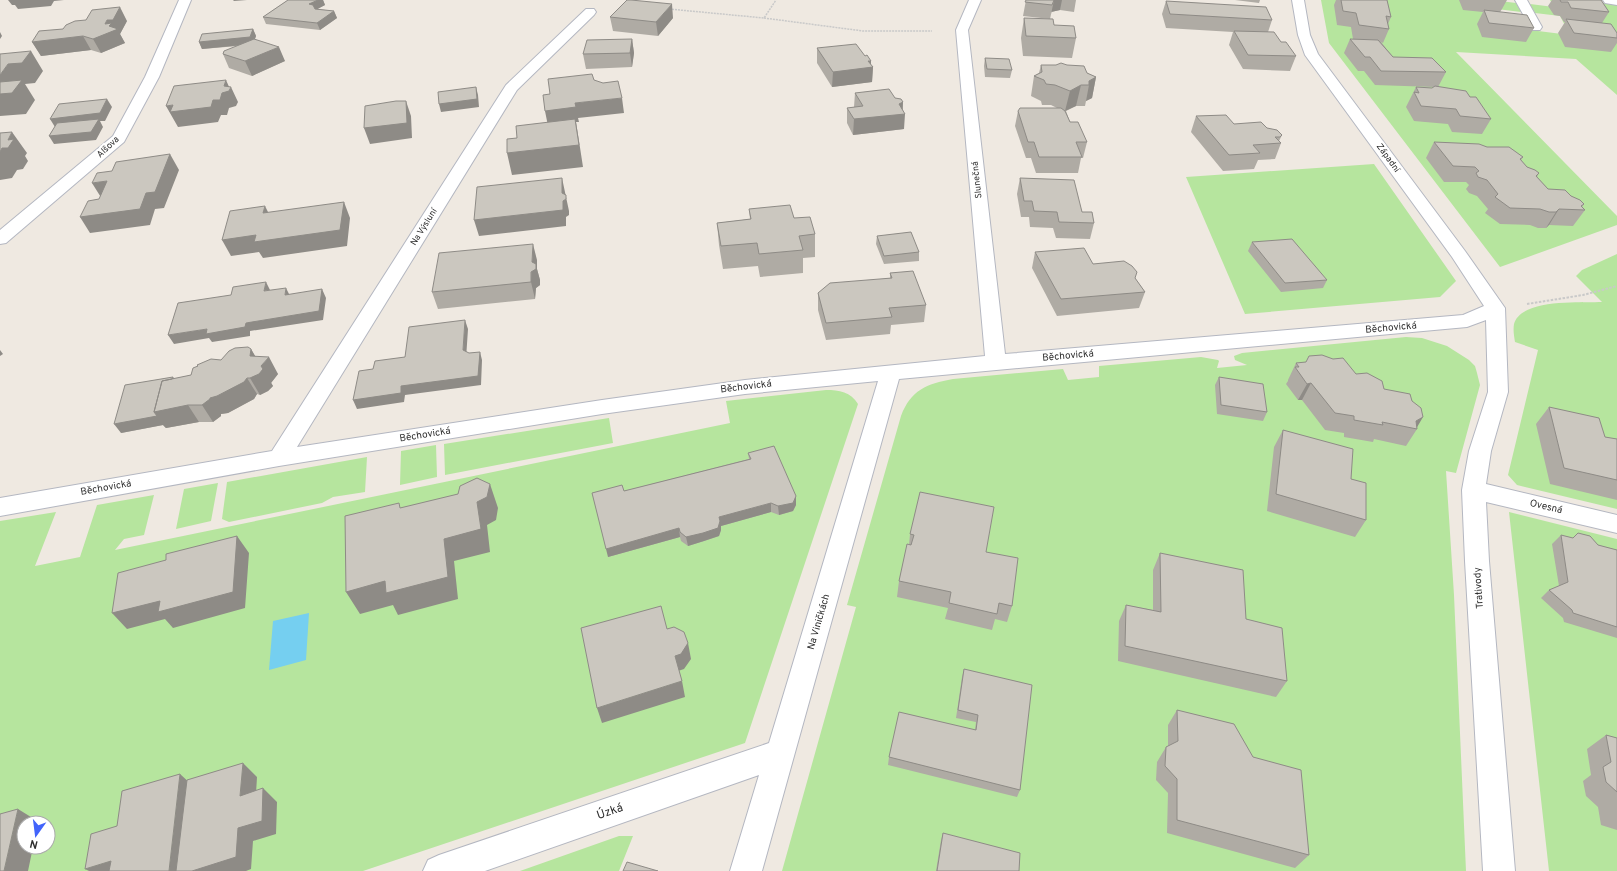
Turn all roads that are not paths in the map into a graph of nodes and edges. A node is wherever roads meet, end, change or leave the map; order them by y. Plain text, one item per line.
1 (184, 0) edge
2 (975, 0) edge
3 (1298, 0) edge
4 (1521, 0) edge
5 (1608, 0) edge
6 (1617, 1) edge
7 (590, 12) dead end
8 (1536, 27) dead end
9 (0, 239) edge
10 (1495, 308) junction
11 (996, 362) junction
12 (891, 372) junction
13 (279, 458) junction
14 (1474, 490) junction
15 (0, 507) edge
16 (1617, 524) edge
17 (781, 753) junction
18 (439, 871) edge
19 (746, 871) edge
20 (1499, 871) edge

1 - 9 street, Alšova
2 - 11 street, Slunečná
3 - 10 street, Západní
4 - 8 street
5 - 6 street
7 - 13 street, Na Výsluní
10 - 11 street, Běchovická
10 - 14 street, Trativody
11 - 12 street, Běchovická
12 - 13 street, Běchovická
12 - 17 street, Na Viničkách
13 - 15 street, Běchovická
14 - 16 street, Ovesná
14 - 20 street, Trativody
17 - 18 street, Úzká
17 - 19 street, Na Viničkách

